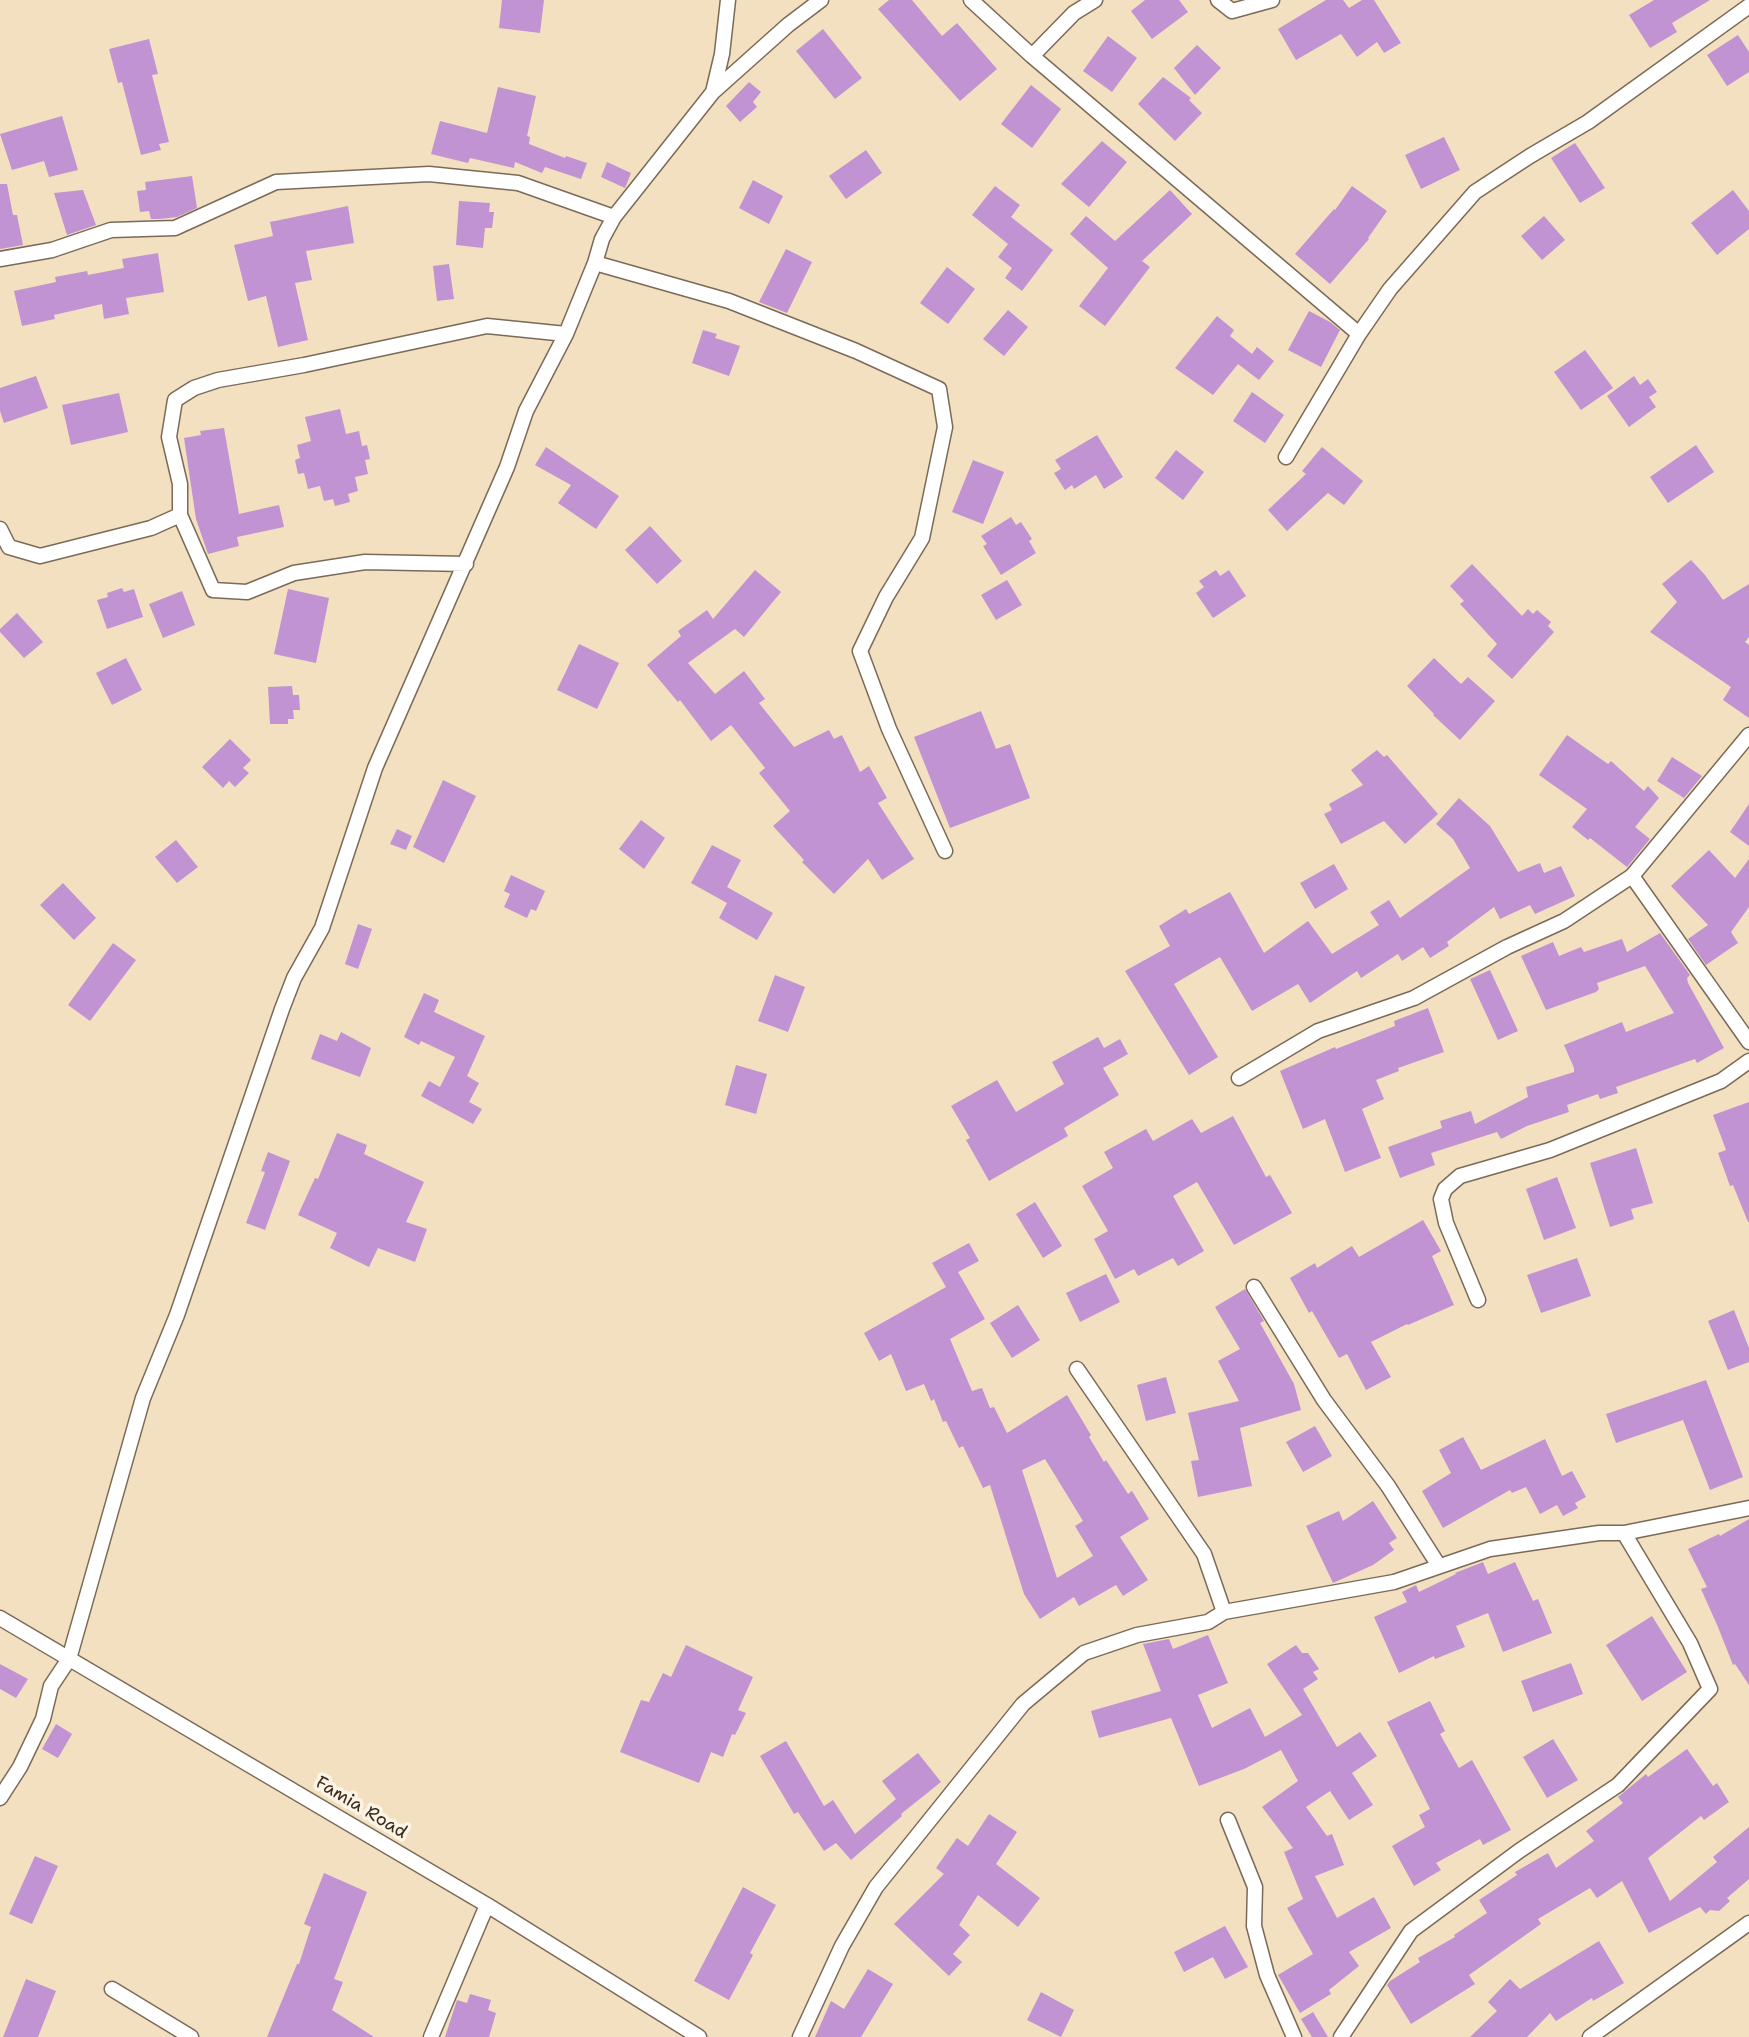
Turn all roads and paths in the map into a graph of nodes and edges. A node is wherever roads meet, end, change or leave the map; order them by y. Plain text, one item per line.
1 (728, 0) edge
2 (821, 0) edge
3 (971, 0) edge
4 (1095, 0) edge
5 (1218, 0) edge
6 (1272, 0) edge
7 (1749, 6) edge
8 (1032, 56) junction
9 (713, 92) junction
10 (614, 216) junction
11 (0, 259) edge
12 (595, 264) junction
13 (566, 334) junction
14 (1359, 334) junction
15 (1286, 457) dead end
16 (180, 515) junction
17 (0, 529) edge
18 (466, 564) junction
19 (1749, 735) edge
20 (945, 851) dead end
21 (1632, 876) junction
22 (1749, 1042) edge
23 (1749, 1060) edge
24 (1239, 1078) dead end
25 (1254, 1287) dead end
26 (1478, 1300) dead end
27 (1077, 1369) dead end
28 (1749, 1508) edge
29 (1624, 1533) junction
30 (1439, 1566) junction
31 (1224, 1612) junction
32 (0, 1618) edge
33 (69, 1658) junction
34 (0, 1798) edge
35 (1228, 1820) dead end
36 (487, 1905) junction
37 (1749, 1923) edge
38 (112, 1989) dead end
39 (191, 2037) edge
40 (431, 2037) edge
41 (699, 2037) edge
42 (800, 2037) edge
43 (1294, 2037) edge
44 (1341, 2037) edge
45 (1590, 2037) edge

1 - 9 street
2 - 9 street
3 - 8 street
4 - 8 street
5 - 6 street
7 - 14 street
8 - 14 street
9 - 10 street
10 - 11 street
10 - 12 street
12 - 13 street
12 - 20 street
13 - 16 street
13 - 18 street
14 - 15 street
16 - 17 street
16 - 18 street
18 - 33 street
19 - 21 street
21 - 22 street
21 - 24 street
23 - 26 street
25 - 30 street
27 - 31 street
28 - 29 street
29 - 30 street
29 - 44 street
30 - 31 street
31 - 42 street
32 - 33 street, Famia Road
33 - 34 street
33 - 36 street, Famia Road
35 - 43 street
36 - 40 street
36 - 41 street, Famia Road
37 - 45 street
38 - 39 street

